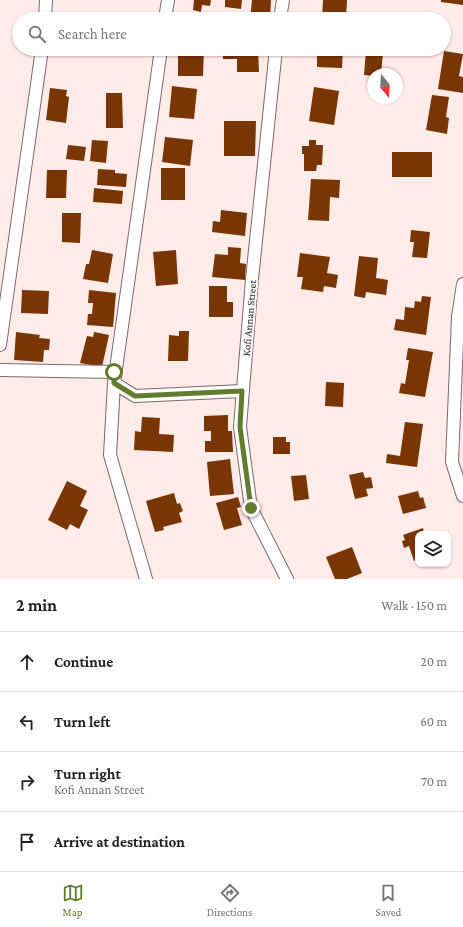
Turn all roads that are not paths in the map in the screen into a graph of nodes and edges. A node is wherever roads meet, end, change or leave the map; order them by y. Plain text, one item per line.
1 (46, 0) edge
2 (168, 0) edge
3 (283, 0) edge
4 (45, 12) edge
5 (166, 12) edge
6 (281, 12) edge
7 (41, 56) edge
8 (160, 56) edge
9 (275, 56) edge
10 (463, 284) edge
11 (0, 345) edge
12 (0, 370) edge
13 (114, 377) junction
14 (242, 391) junction
15 (463, 496) edge
16 (146, 579) edge
17 (287, 579) edge

1 - 4 street
2 - 5 street
3 - 6 street
7 - 11 street
8 - 13 street
9 - 14 street, Kofi Annan Street
10 - 15 street
12 - 13 street
13 - 14 street
13 - 16 street
14 - 17 street, Kofi Annan Street

